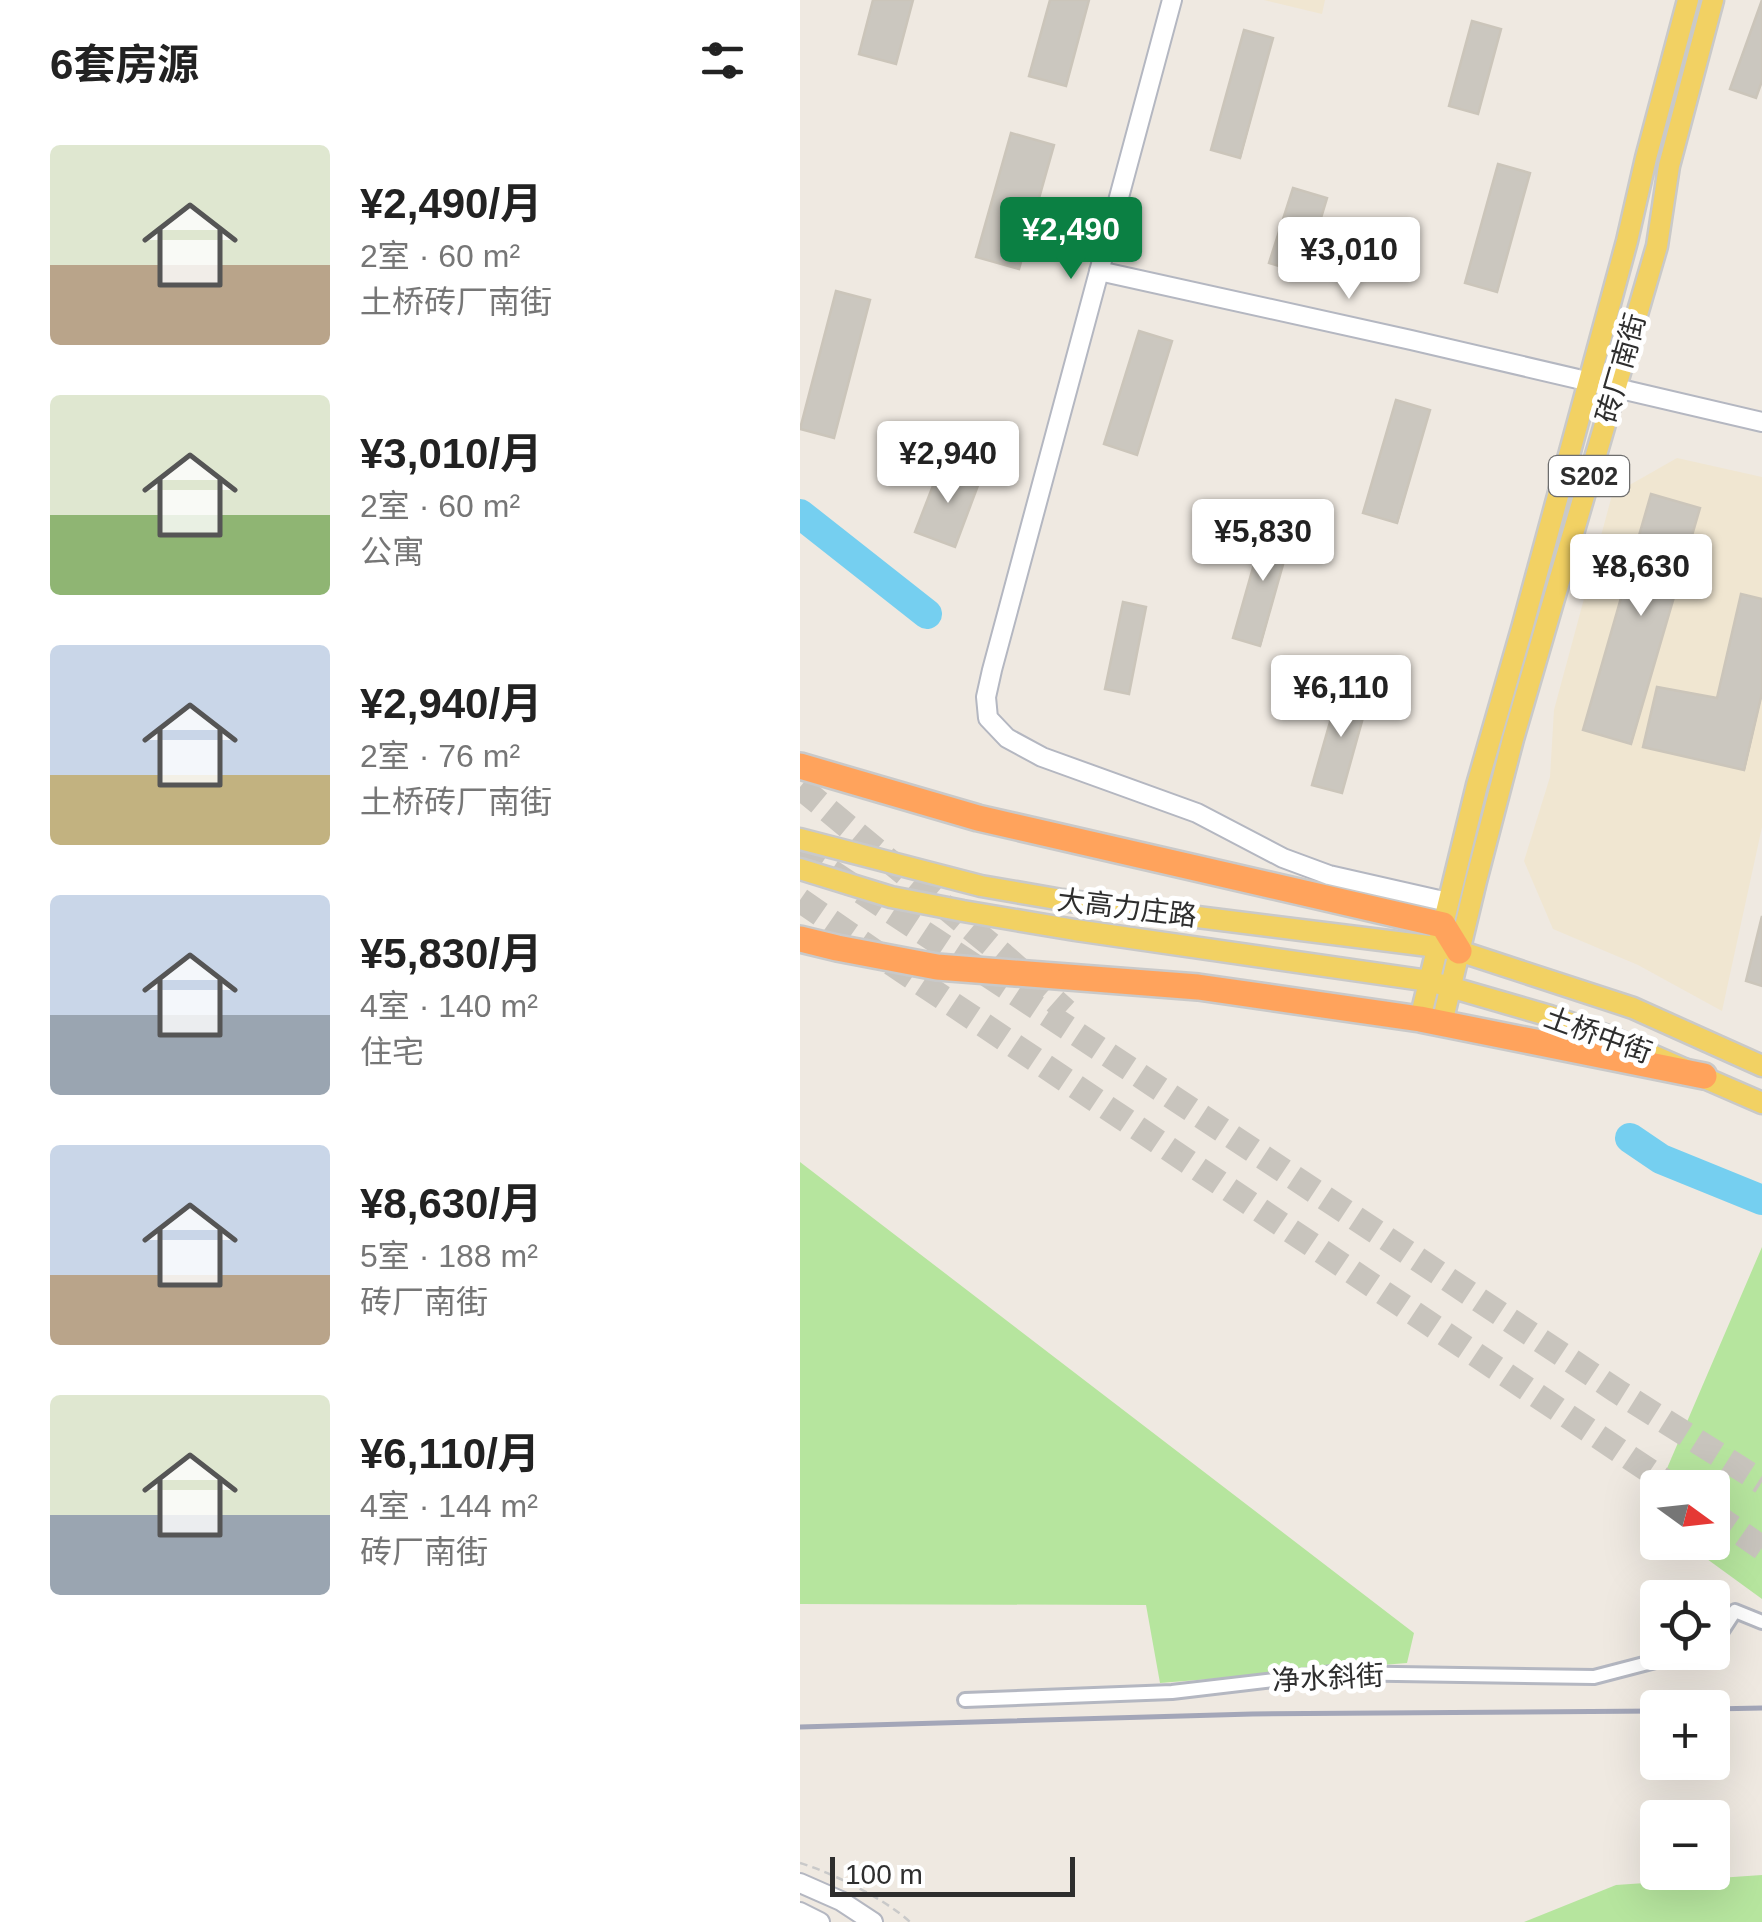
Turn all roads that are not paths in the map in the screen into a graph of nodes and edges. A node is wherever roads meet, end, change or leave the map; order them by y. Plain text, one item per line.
1 (1172, 0) edge
2 (1688, 0) edge
3 (1714, 0) edge
4 (1098, 271) junction
5 (1588, 382) junction
6 (1615, 388) junction
7 (1762, 422) edge
8 (800, 766) edge
9 (800, 840) edge
10 (800, 869) edge
11 (1447, 931) junction
12 (800, 939) edge
13 (1429, 981) junction
14 (1451, 987) junction
15 (1431, 1021) junction
16 (1762, 1066) edge
17 (1704, 1076) junction
18 (1762, 1103) edge
19 (1730, 1619) edge
20 (1762, 1622) edge
21 (1640, 1665) edge
22 (965, 1700) dead end
23 (800, 1883) edge
24 (800, 1912) edge
25 (820, 1922) edge
26 (874, 1922) edge

1 - 4 street
2 - 5 main road, 砖厂南街 / S202
3 - 6 main road, 砖厂南街 / S202
4 - 5 street
4 - 11 street
5 - 6 street
5 - 11 main road, 砖厂南街 / S202
6 - 7 street
6 - 11 main road, 砖厂南街 / S202
8 - 11 highway
9 - 11 main road, 大高力庄路
10 - 13 main road, 大高力庄路
11 - 13 main road, 砖厂南街 / S202
11 - 14 main road, 砖厂南街 / S202
11 - 16 main road, 大高力庄路
12 - 15 highway
13 - 14 main road, 土桥中街
13 - 15 main road, 砖厂南街 / S202
14 - 15 main road, 砖厂南街 / S202
14 - 17 main road, 土桥中街
15 - 17 highway
17 - 18 main road, 土桥中街
19 - 20 street
21 - 22 street, 净水斜街
23 - 26 street
24 - 25 street

